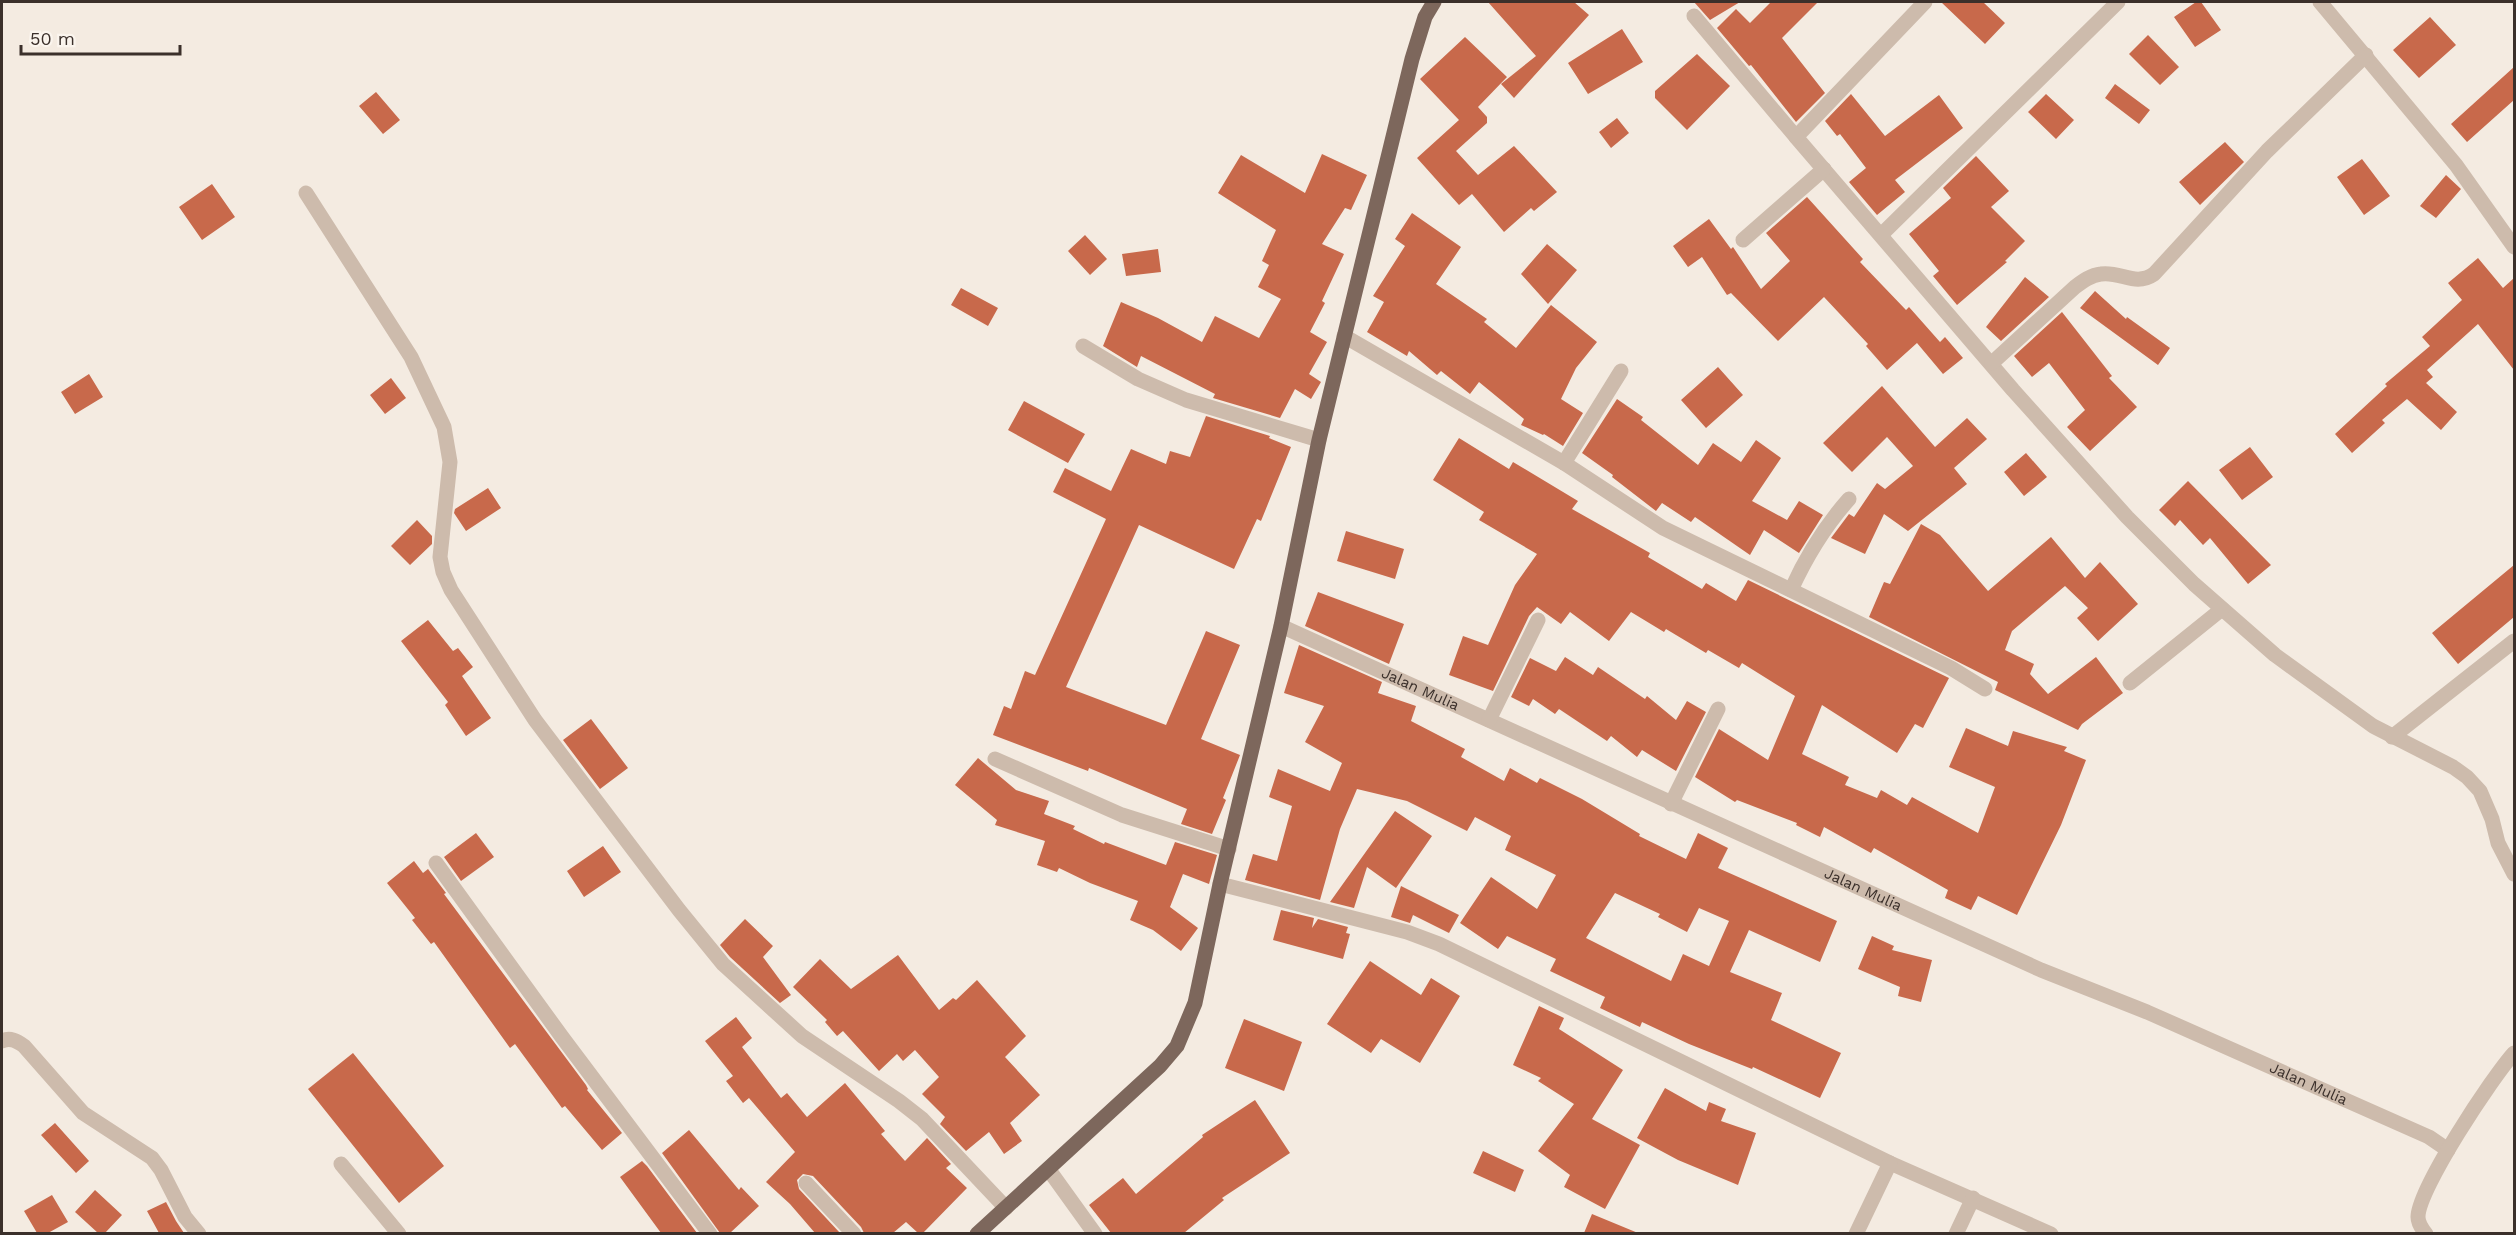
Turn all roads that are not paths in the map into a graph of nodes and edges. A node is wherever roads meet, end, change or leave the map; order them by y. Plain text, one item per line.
1 (1434, 2) edge
2 (1924, 2) edge
3 (2118, 2) edge
4 (2320, 2) edge
5 (1694, 16) dead end
6 (2366, 55) junction
7 (1796, 136) junction
8 (1824, 169) junction
9 (306, 193) dead end
10 (1881, 235) junction
11 (1743, 240) dead end
12 (2514, 247) edge
13 (1344, 336) junction
14 (1083, 346) dead end
15 (1992, 363) junction
16 (1620, 371) dead end
17 (1319, 440) junction
18 (1564, 463) junction
19 (1849, 499) dead end
20 (1791, 590) junction
21 (2222, 609) junction
22 (1538, 621) dead end
23 (1281, 626) junction
24 (2514, 641) edge
25 (2130, 683) dead end
26 (1985, 689) dead end
27 (1718, 709) dead end
28 (1489, 720) junction
29 (2392, 737) junction
30 (994, 759) dead end
31 (1671, 804) junction
32 (1229, 849) junction
33 (436, 863) dead end
34 (2513, 870) edge
35 (1220, 884) junction
36 (2, 1041) edge
37 (2514, 1053) edge
38 (2448, 1150) junction
39 (1890, 1163) junction
40 (341, 1164) dead end
41 (1048, 1170) junction
42 (806, 1183) dead end
43 (1972, 1198) junction
44 (1006, 1208) junction
45 (986, 1230) edge
46 (199, 1233) edge
47 (399, 1233) edge
48 (710, 1233) edge
49 (854, 1233) edge
50 (1095, 1233) edge
51 (1856, 1233) edge
52 (1956, 1233) edge
53 (2051, 1233) edge
54 (2426, 1233) edge

1 - 13 main road
2 - 7 street
3 - 10 street
4 - 6 street
5 - 7 street
6 - 12 street
6 - 15 street
7 - 8 street
8 - 10 street
8 - 11 street
9 - 44 street
10 - 15 street
13 - 17 main road
13 - 18 street
14 - 17 street
15 - 21 street
16 - 18 street
17 - 23 main road
18 - 20 street
19 - 20 street
20 - 26 street
21 - 25 street
21 - 29 street
22 - 28 street
23 - 28 street, Jalan Mulia
23 - 32 main road
24 - 29 street
27 - 31 street
28 - 31 street, Jalan Mulia
29 - 34 street
30 - 32 street
31 - 38 street, Jalan Mulia
32 - 35 main road
33 - 48 street
35 - 39 street
35 - 41 main road
36 - 46 street
37 - 38 street
38 - 54 street
39 - 43 street
39 - 51 street
40 - 47 street
41 - 44 main road
41 - 50 street
42 - 49 street
43 - 52 street
43 - 53 street
44 - 45 main road

